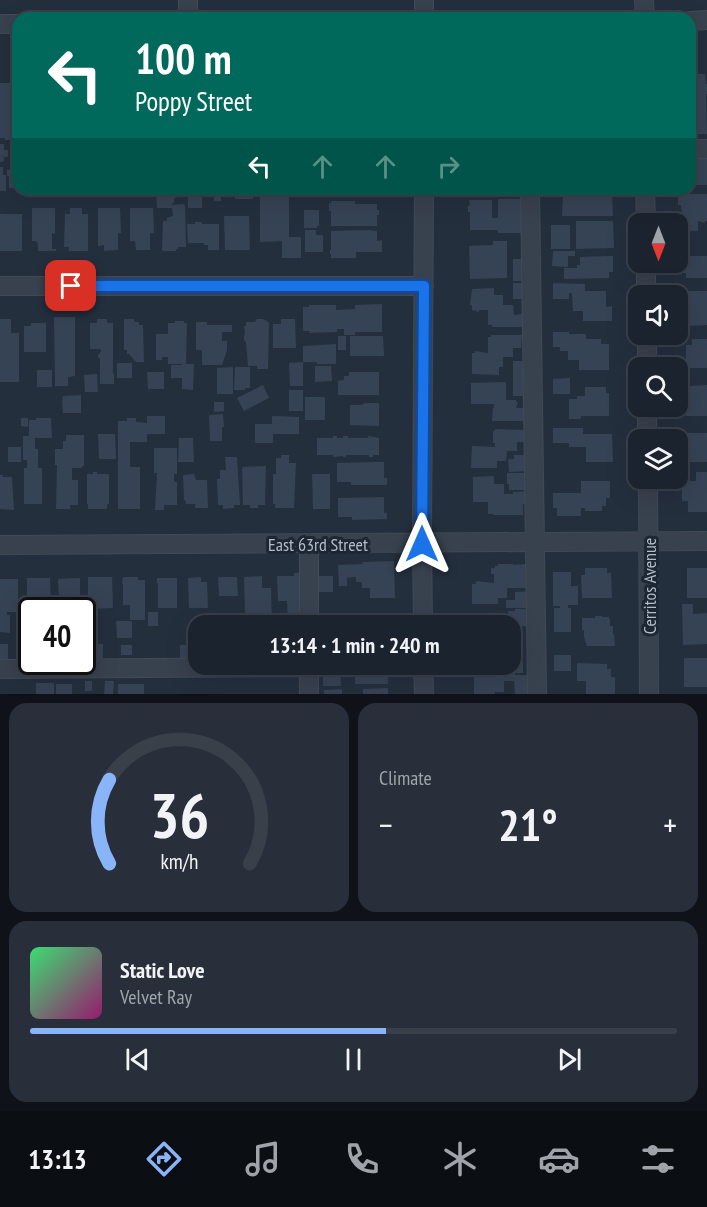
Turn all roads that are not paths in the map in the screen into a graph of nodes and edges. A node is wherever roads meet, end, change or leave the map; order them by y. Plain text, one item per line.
1 (424, 195) edge
2 (530, 195) edge
3 (645, 195) edge
4 (646, 213) edge
5 (0, 286) edge
6 (424, 286) junction
7 (648, 489) edge
8 (648, 541) junction
9 (707, 541) edge
10 (536, 542) junction
11 (309, 544) junction
12 (422, 544) junction
13 (0, 545) edge
14 (309, 615) edge
15 (423, 615) edge
16 (188, 667) edge
17 (0, 669) edge
18 (309, 675) edge
19 (423, 675) edge
20 (309, 694) edge
21 (424, 694) edge
22 (537, 694) edge
23 (649, 694) edge

1 - 6 street
2 - 10 street
3 - 4 street
5 - 6 street
6 - 12 street
7 - 8 street, Cerritos Avenue
8 - 9 street, East 63rd Street
8 - 10 street, East 63rd Street
8 - 23 street, Cerritos Avenue
10 - 12 street, East 63rd Street
10 - 22 street
11 - 12 street, East 63rd Street
11 - 13 street, East 63rd Street
11 - 14 street
12 - 15 street
16 - 17 street
18 - 20 street
19 - 21 street

